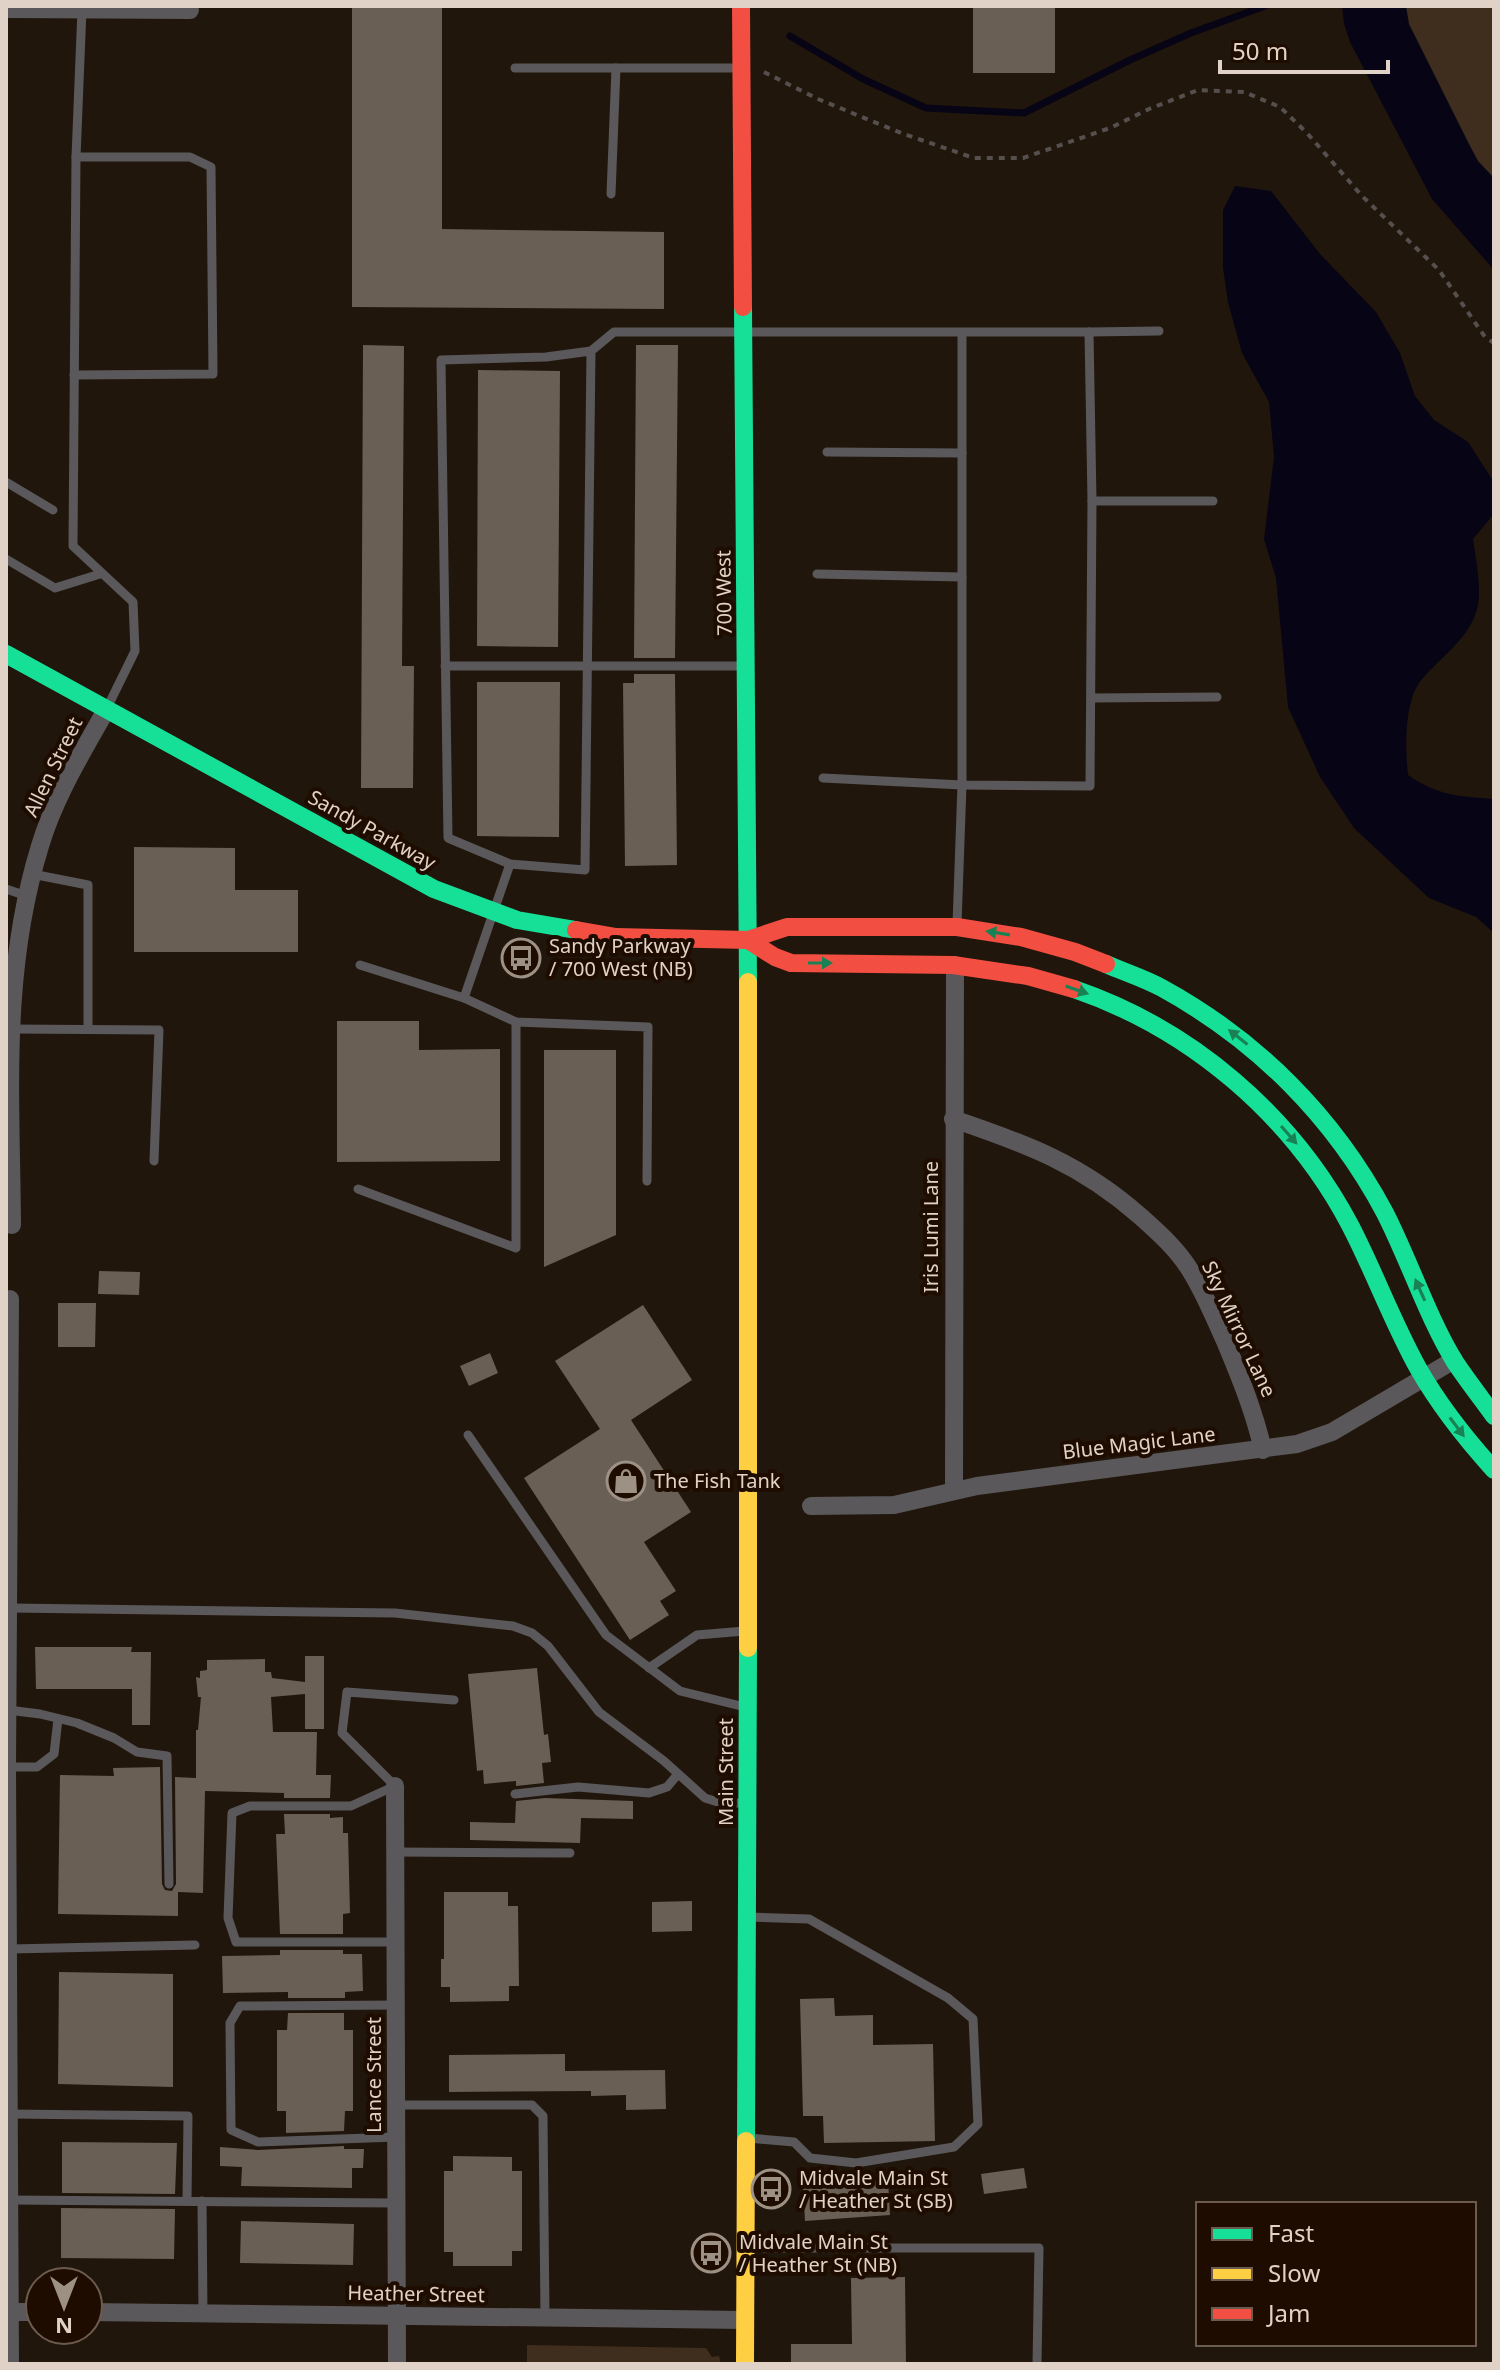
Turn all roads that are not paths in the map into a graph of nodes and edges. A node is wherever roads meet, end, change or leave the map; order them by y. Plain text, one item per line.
1 (741, 6) edge
2 (82, 8) edge
3 (6, 9) edge
4 (190, 10) dead end
5 (515, 68) dead end
6 (616, 68) junction
7 (742, 68) junction
8 (76, 157) junction
9 (611, 194) dead end
10 (1159, 331) dead end
11 (1089, 332) junction
12 (743, 333) junction
13 (962, 333) junction
14 (591, 351) junction
15 (74, 375) junction
16 (827, 452) dead end
17 (962, 453) junction
18 (6, 482) edge
19 (1092, 501) junction
20 (1213, 501) dead end
21 (53, 510) dead end
22 (6, 559) edge
23 (100, 574) junction
24 (817, 574) dead end
25 (962, 577) junction
26 (6, 654) edge
27 (445, 666) junction
28 (587, 666) junction
29 (746, 666) junction
30 (1217, 697) dead end
31 (1092, 698) junction
32 (106, 710) junction
33 (823, 778) dead end
34 (962, 785) junction
35 (510, 864) junction
36 (32, 874) junction
37 (6, 889) edge
38 (27, 896) junction
39 (493, 911) junction
40 (957, 927) junction
41 (748, 940) junction
42 (360, 965) dead end
43 (955, 965) junction
44 (464, 998) junction
45 (516, 1022) junction
46 (10, 1029) junction
47 (88, 1029) junction
48 (953, 1119) junction
49 (154, 1161) dead end
50 (750, 1179) joint
51 (647, 1181) dead end
52 (358, 1189) dead end
53 (9, 1226) edge
54 (10, 1299) dead end
55 (1454, 1360) junction
56 (1424, 1379) junction
57 (1494, 1416) edge
58 (468, 1435) dead end
59 (1263, 1450) junction
60 (1494, 1470) edge
61 (954, 1490) junction
62 (811, 1506) dead end
63 (10, 1608) junction
64 (748, 1631) junction
65 (649, 1668) junction
66 (454, 1700) dead end
67 (748, 1708) junction
68 (8, 1710) edge
69 (58, 1719) junction
70 (678, 1774) junction
71 (7, 1779) edge
72 (395, 1786) junction
73 (515, 1794) dead end
74 (748, 1803) junction
75 (395, 1852) junction
76 (570, 1853) dead end
77 (169, 1884) dead end
78 (748, 1917) junction
79 (395, 1942) junction
80 (195, 1945) dead end
81 (10, 1949) junction
82 (396, 2005) junction
83 (396, 2105) junction
84 (10, 2114) junction
85 (396, 2137) junction
86 (745, 2138) junction
87 (8, 2156) edge
88 (11, 2200) junction
89 (187, 2201) junction
90 (202, 2201) junction
91 (396, 2203) junction
92 (745, 2248) junction
93 (11, 2312) junction
94 (24, 2312) edge
95 (104, 2312) edge
96 (203, 2314) junction
97 (397, 2316) junction
98 (545, 2317) junction
99 (745, 2320) junction
100 (10, 2364) edge
101 (397, 2364) edge
102 (745, 2364) edge
103 (1037, 2364) edge

1 - 7 main road, 700 West
2 - 3 street
2 - 4 street
2 - 8 lane
5 - 6 lane
6 - 7 lane
6 - 9 lane
7 - 12 main road, 700 West
8 - 15 lane
8 - 15 lane
10 - 11 lane
11 - 13 lane
11 - 19 lane
12 - 13 lane
12 - 14 lane
12 - 29 main road, 700 West
13 - 17 lane
14 - 27 lane
14 - 28 lane
15 - 23 lane
16 - 17 lane
17 - 25 lane
18 - 21 lane
19 - 20 lane
19 - 31 lane
22 - 23 lane
23 - 32 lane
24 - 25 lane
25 - 34 lane
26 - 32 main road, Sandy Parkway
27 - 28 lane
27 - 35 lane
28 - 29 lane
28 - 35 lane
29 - 41 main road, 700 West
30 - 31 lane
31 - 34 lane
32 - 36 street, Allen Street
32 - 39 main road, Sandy Parkway
33 - 34 lane
34 - 40 lane
35 - 39 lane
36 - 38 street, Allen Street
36 - 47 lane
37 - 38 lane
38 - 46 street, Allen Street
39 - 41 main road, Sandy Parkway
39 - 44 lane
40 - 41 main road
55 -> 40 main road
41 -> 43 main road
41 - 50 main road, 700 West
42 - 44 lane
43 - 48 street, Iris Lumi Lane
43 -> 56 main road
44 - 45 lane
45 - 51 lane
45 - 52 lane
46 - 47 lane
46 - 53 street, Allen Street
47 - 49 lane
48 - 59 street, Sky Mirror Lane
48 - 61 street, Iris Lumi Lane
50 - 64 main road, Main Street
54 - 63 street
55 - 56 street, Blue Magic Lane
55 - 57 main road
56 - 59 street, Blue Magic Lane
56 -> 60 main road
58 - 65 lane
59 - 61 street, Blue Magic Lane
61 - 62 street, Blue Magic Lane
63 - 68 street
63 - 70 lane
64 - 65 lane
64 - 67 main road, Main Street
65 - 67 lane
66 - 72 lane
67 - 74 main road, Main Street
68 - 69 lane
68 - 71 street
69 - 71 lane
69 - 77 lane
70 - 73 lane
70 - 74 lane
71 - 81 street
72 - 75 street, Lance Street
72 - 79 lane
74 - 78 main road, Main Street
75 - 76 lane
75 - 79 street, Lance Street
78 - 86 main road, Main Street
78 - 86 lane
79 - 82 street, Lance Street
80 - 81 lane
81 - 84 street
82 - 83 street, Lance Street
82 - 85 lane
83 - 85 street, Lance Street
83 - 98 lane
84 - 87 street
84 - 89 lane
85 - 91 street, Lance Street
86 - 92 main road, Main Street
87 - 88 street
88 - 89 lane
88 - 93 street
89 - 90 lane
90 - 91 lane
90 - 96 lane
91 - 97 street, Lance Street
92 - 99 main road, Main Street
92 - 103 lane
93 - 94 street
93 - 100 street
95 - 96 street, Heather Street
96 - 97 street, Heather Street
97 - 98 street, Heather Street
97 - 101 street, Lance Street
98 - 99 street, Heather Street
99 - 102 main road, Main Street

